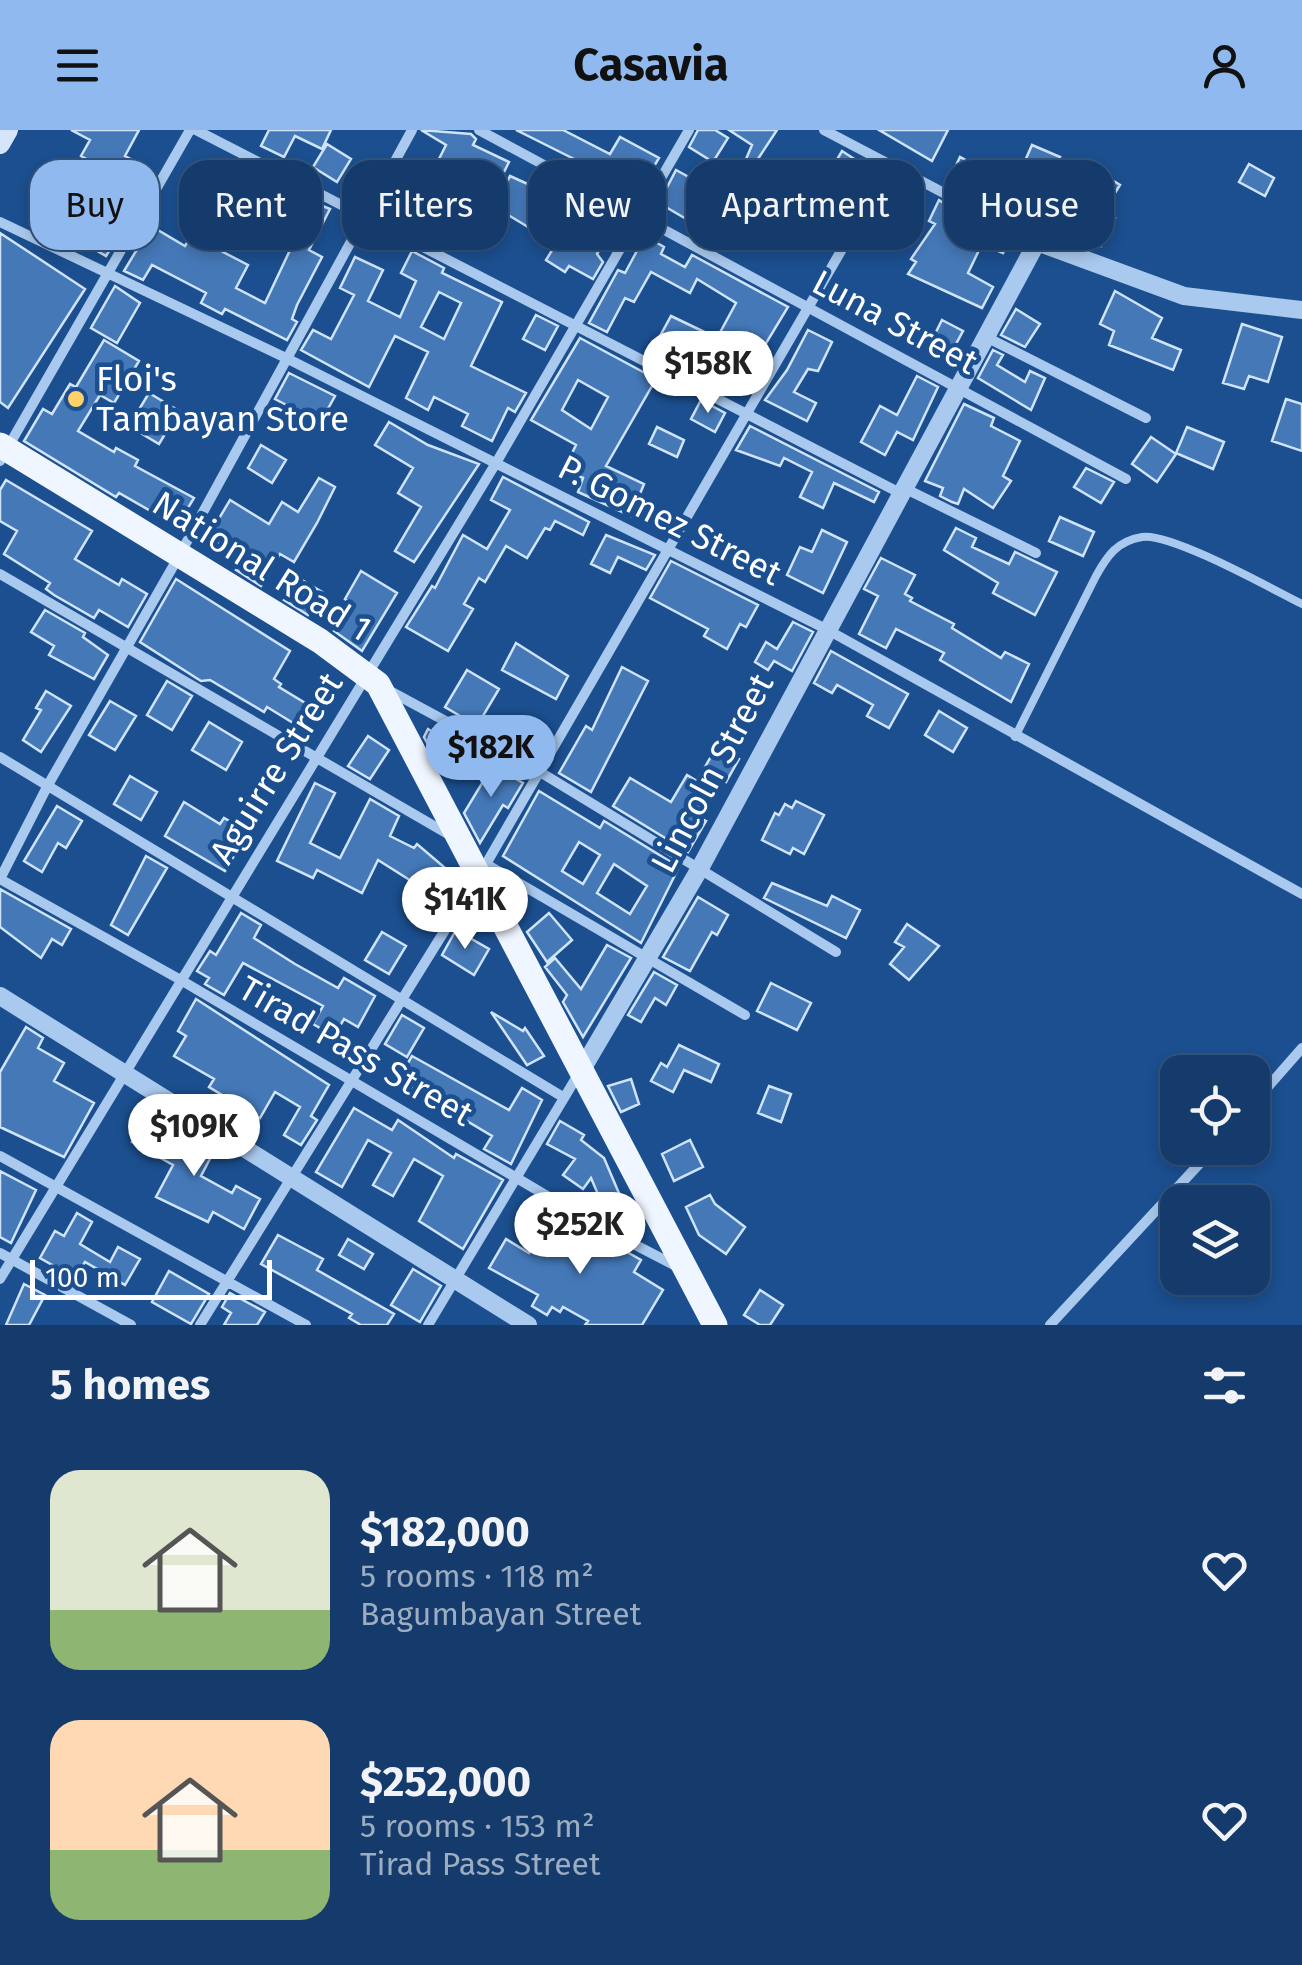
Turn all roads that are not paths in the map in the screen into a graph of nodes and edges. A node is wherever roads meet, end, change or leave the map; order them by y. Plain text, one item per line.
1 (8, 130) edge
2 (193, 130) edge
3 (412, 130) edge
4 (479, 130) edge
5 (688, 130) edge
6 (824, 130) edge
7 (0, 144) edge
8 (395, 160) edge
9 (535, 160) edge
10 (876, 160) edge
11 (666, 169) edge
12 (342, 205) edge
13 (0, 222) edge
14 (666, 230) edge
15 (345, 250) edge
16 (431, 250) edge
17 (620, 250) edge
18 (842, 250) edge
19 (1033, 250) edge
20 (1059, 250) edge
21 (110, 274) junction
22 (808, 308) junction
23 (1302, 310) edge
24 (577, 324) junction
25 (986, 337) junction
26 (286, 358) junction
27 (960, 386) junction
28 (746, 412) junction
29 (1146, 418) dead end
30 (2, 452) edge
31 (496, 463) junction
32 (1126, 479) dead end
33 (902, 490) junction
34 (668, 550) junction
35 (1036, 553) dead end
36 (180, 556) junction
37 (0, 574) edge
38 (1302, 604) edge
39 (826, 629) junction
40 (126, 646) junction
41 (372, 679) junction
42 (1015, 737) junction
43 (0, 757) edge
44 (314, 758) junction
45 (540, 772) junction
46 (48, 785) junction
47 (456, 840) junction
48 (482, 869) junction
49 (698, 870) junction
50 (0, 879) edge
51 (230, 894) junction
52 (1302, 894) edge
53 (836, 952) dead end
54 (645, 959) junction
55 (180, 979) junction
56 (0, 996) edge
57 (402, 998) junction
58 (745, 1015) dead end
59 (1302, 1048) edge
60 (581, 1071) junction
61 (126, 1075) junction
62 (350, 1081) junction
63 (1270, 1084) edge
64 (562, 1097) junction
65 (0, 1156) edge
66 (1198, 1165) edge
67 (516, 1176) junction
68 (292, 1182) junction
69 (58, 1188) junction
70 (0, 1253) edge
71 (12, 1260) junction
72 (684, 1270) junction
73 (0, 1279) edge
74 (228, 1280) junction
75 (456, 1282) junction
76 (131, 1325) edge
77 (200, 1325) edge
78 (306, 1325) edge
79 (428, 1325) edge
80 (528, 1325) edge
81 (714, 1325) edge
82 (1050, 1325) edge

1 - 7 main road
2 - 12 street
2 - 21 street
3 - 8 street
4 - 9 street, Luna Street
5 - 11 street, Aguirre Street
6 - 10 street
13 - 21 street, P. Gomez Street
14 - 22 street, Luna Street
15 - 26 street
16 - 24 street
17 - 24 street, Aguirre Street
18 - 22 street
19 - 25 street, Lincoln Street
20 - 23 street
21 - 26 street, P. Gomez Street
21 - 30 street
22 - 27 street, Luna Street
22 - 28 street
24 - 28 street
24 - 31 street, Aguirre Street
25 - 27 street, Lincoln Street
25 - 29 street
26 - 31 street, P. Gomez Street
26 - 36 street
27 - 32 street, Luna Street
27 - 33 street, Lincoln Street
28 - 33 street
28 - 34 street
30 - 36 main road, National Road 1
31 - 34 street, P. Gomez Street
31 - 41 street, Aguirre Street
33 - 35 street
33 - 39 street, Lincoln Street
34 - 39 street, P. Gomez Street
34 - 45 street
36 - 40 street
36 - 41 main road, National Road 1
37 - 40 street
38 - 42 lane
39 - 42 street, P. Gomez Street
39 - 49 street, Lincoln Street
40 - 44 street
40 - 46 street
41 - 44 street, Aguirre Street
41 - 45 street
41 - 47 main road, National Road 1
42 - 52 street, P. Gomez Street
43 - 46 street
44 - 47 street
44 - 51 street, Aguirre Street
45 - 48 street
45 - 49 street
46 - 50 street
46 - 51 street
47 - 48 main road, National Road 1
48 - 54 street
48 - 57 street
48 - 60 main road, National Road 1
49 - 53 street
49 - 54 street, Lincoln Street
50 - 55 street, Tirad Pass Street
51 - 55 street, Aguirre Street
51 - 57 street
54 - 58 street
54 - 60 street, Lincoln Street
55 - 61 street, Aguirre Street
55 - 62 street, Tirad Pass Street
56 - 61 street
57 - 62 street
57 - 64 street
59 - 63 street
60 - 64 street, Lincoln Street
60 - 72 main road, National Road 1
61 - 68 street
61 - 69 street, Aguirre Street
62 - 67 street, Tirad Pass Street
62 - 68 street
64 - 67 street, Lincoln Street
65 - 69 street
66 - 82 street
67 - 72 street, Tirad Pass Street
67 - 75 street, Lincoln Street
68 - 74 street
68 - 75 street
69 - 71 street, Aguirre Street
69 - 74 street
70 - 71 street
71 - 73 street, Aguirre Street
71 - 76 street
72 - 81 main road, National Road 1
74 - 77 street
74 - 78 street
75 - 79 street, Lincoln Street
75 - 80 street

